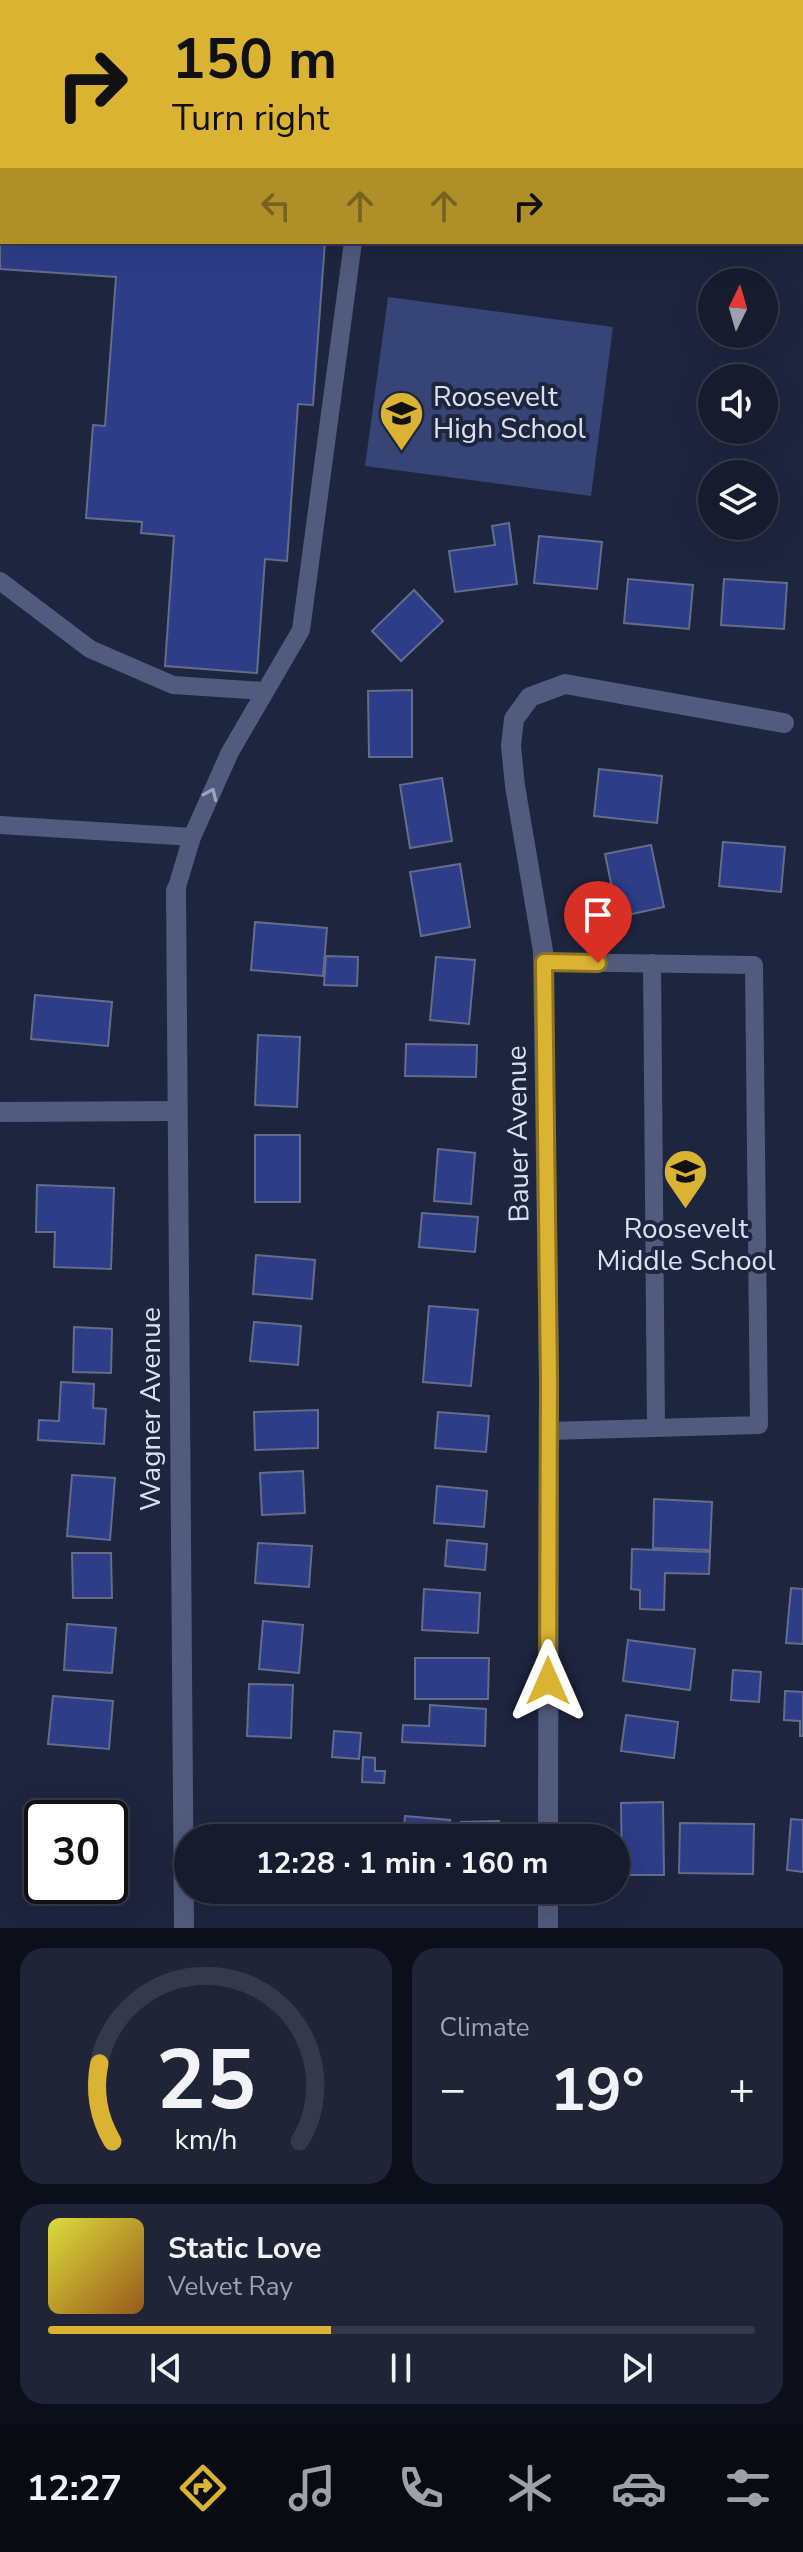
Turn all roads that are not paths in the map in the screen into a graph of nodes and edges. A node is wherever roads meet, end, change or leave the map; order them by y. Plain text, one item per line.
1 (353, 244) edge
2 (0, 581) edge
3 (265, 691) junction
4 (784, 723) dead end
5 (0, 825) edge
6 (192, 837) junction
7 (176, 890) joint
8 (544, 962) junction
9 (652, 963) junction
10 (177, 1111) junction
11 (0, 1112) edge
12 (656, 1428) junction
13 (549, 1431) junction
14 (548, 1824) edge
15 (548, 1904) edge
16 (184, 1928) edge
17 (548, 1928) edge

1 - 3 lane
2 - 3 lane
6 -> 3 lane
4 - 8 street, Bauer Avenue
5 - 6 lane
6 - 7 lane
7 - 10 street, Wagner Avenue
8 - 9 lane
8 - 13 street, Bauer Avenue
9 - 12 lane
9 - 12 lane
10 - 11 street
10 - 16 street, Wagner Avenue
12 - 13 lane
13 - 14 street, Bauer Avenue
15 - 17 street

